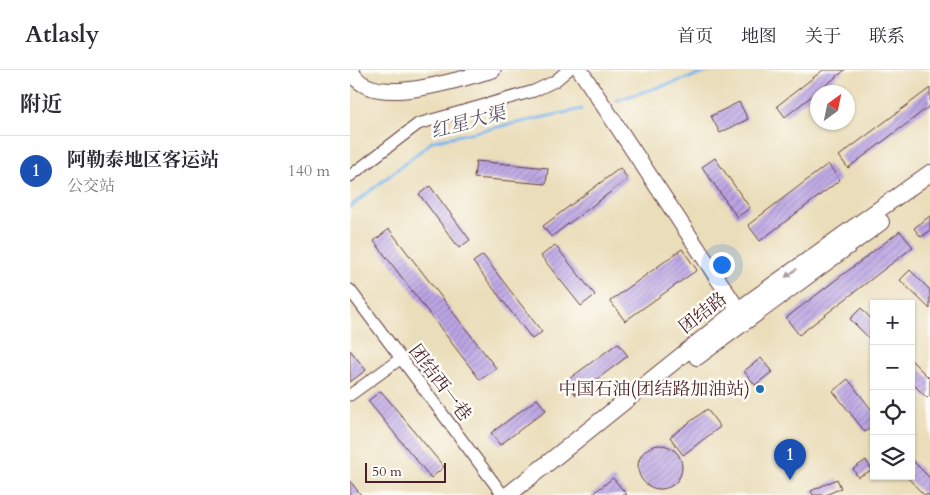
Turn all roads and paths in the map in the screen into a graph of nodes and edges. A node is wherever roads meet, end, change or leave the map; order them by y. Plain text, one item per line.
1 (351, 70) edge
2 (493, 70) edge
3 (568, 70) edge
4 (583, 75) edge
5 (930, 173) edge
6 (350, 176) edge
7 (930, 186) edge
8 (350, 290) edge
9 (741, 316) junction
10 (400, 359) junction
11 (350, 395) edge
12 (503, 495) edge
13 (508, 495) edge
14 (526, 495) edge

1 - 2 street
3 - 6 street
4 - 9 street
5 -> 9 main road, 团结路
7 - 9 main road, 团结路
8 - 10 street, 团结西一巷
9 - 13 main road, 团结路
9 - 14 main road, 团结路
10 - 11 street
10 - 12 street, 团结西一巷

